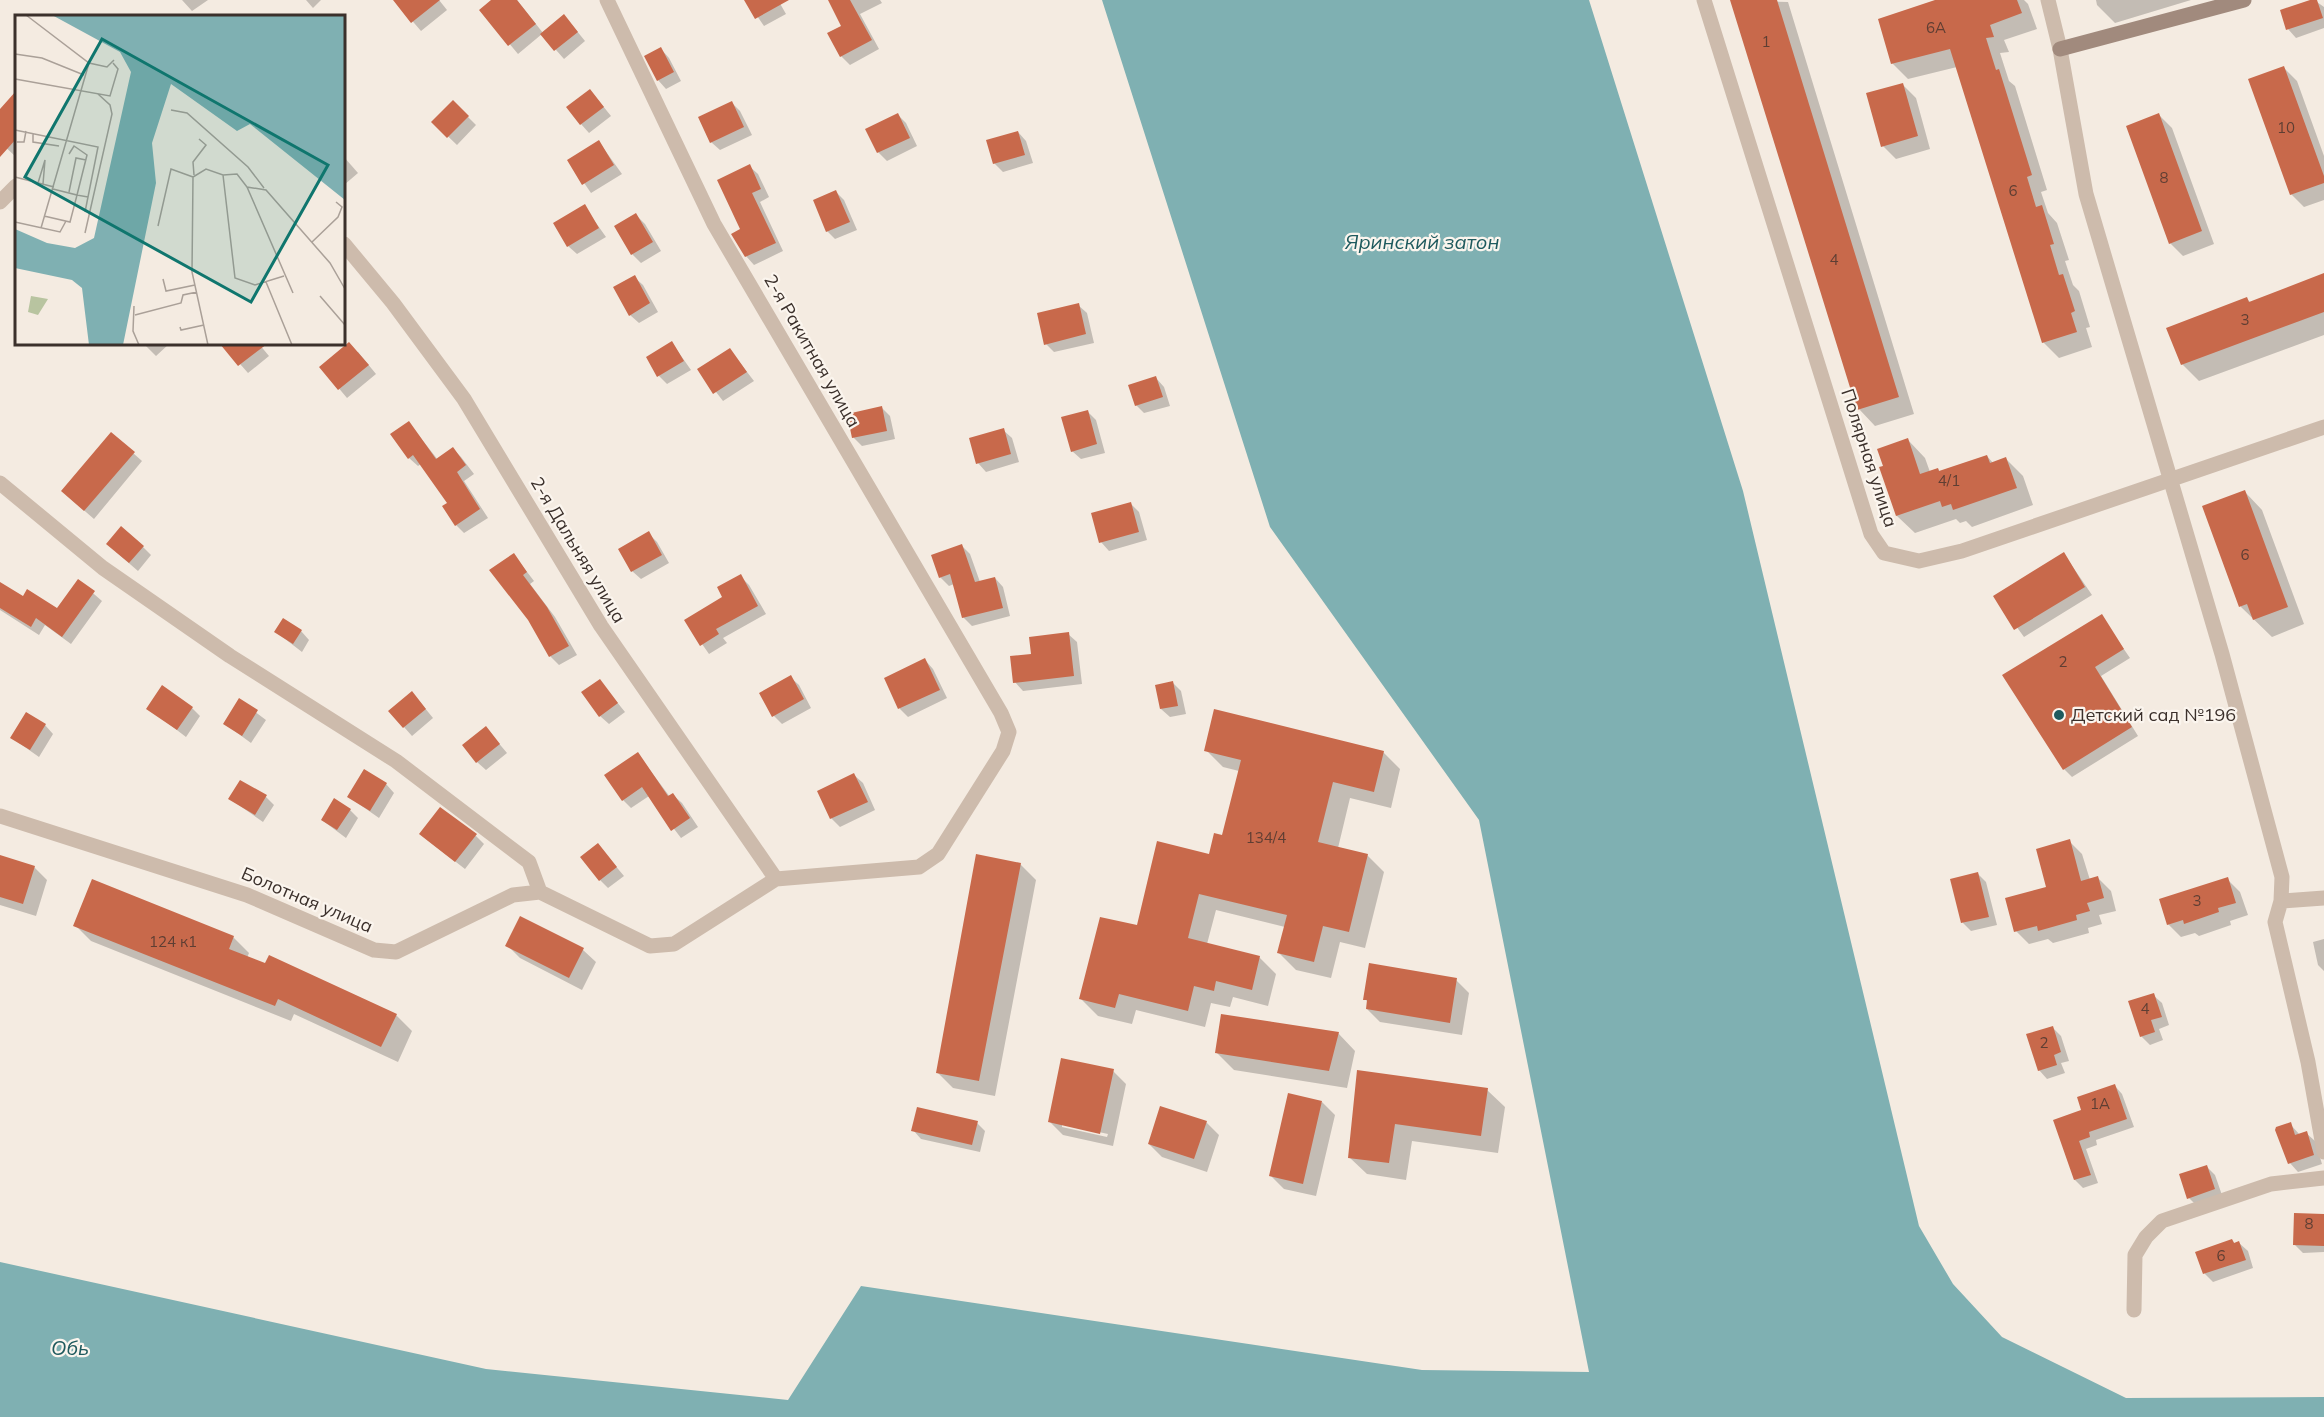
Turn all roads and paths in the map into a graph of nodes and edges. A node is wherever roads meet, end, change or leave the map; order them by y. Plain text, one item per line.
1 (607, 0) edge
2 (1704, 0) edge
3 (2048, 0) edge
4 (2244, 0) edge
5 (2060, 49) junction
6 (15, 187) edge
7 (0, 202) edge
8 (345, 245) edge
9 (2324, 427) edge
10 (2169, 478) junction
11 (0, 483) edge
12 (0, 816) edge
13 (776, 879) junction
14 (540, 892) junction
15 (2324, 898) edge
16 (2281, 901) junction
17 (2324, 1060) edge
18 (2308, 1062) junction
19 (2324, 1152) edge
20 (2324, 1176) edge
21 (2134, 1310) dead end

1 - 13 street, 2-я Ракитная улица
2 - 10 street, Полярная улица
3 - 5 street
4 - 5 street
5 - 10 street
6 - 7 street
8 - 13 street, 2-я Дальняя улица
9 - 10 street, Полярная улица
10 - 16 street
11 - 14 street
12 - 14 street, Болотная улица
13 - 14 street
15 - 16 street
16 - 18 street
17 - 18 street
18 - 19 street
20 - 21 street

